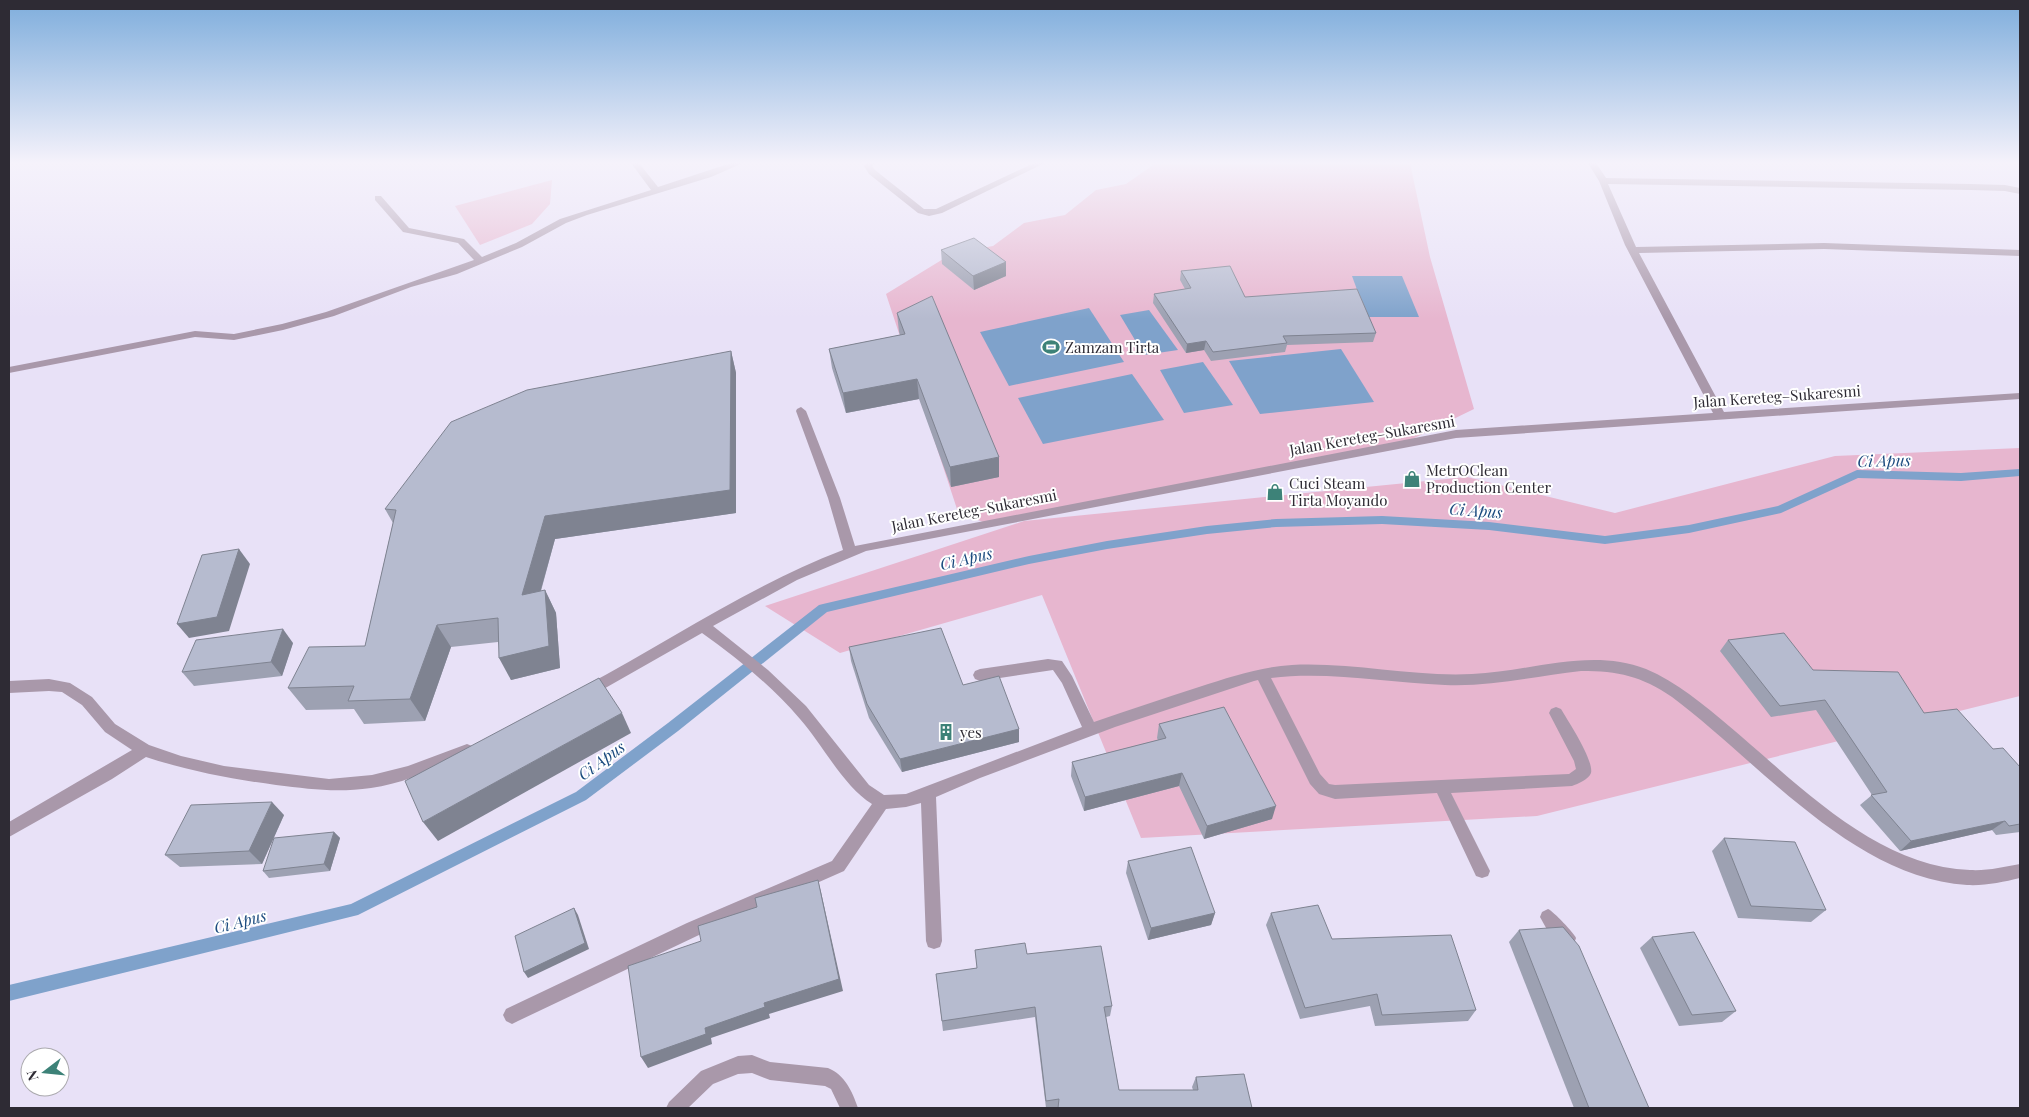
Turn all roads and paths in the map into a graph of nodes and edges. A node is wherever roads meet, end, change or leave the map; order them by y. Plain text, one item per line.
1 (392, 215) edge
2 (581, 215) edge
3 (1618, 215) edge
4 (1633, 250) junction
5 (2020, 253) edge
6 (480, 261) junction
7 (9, 370) edge
8 (2020, 396) edge
9 (801, 411) dead end
10 (1720, 416) junction
11 (850, 552) junction
12 (704, 627) junction
13 (1262, 674) junction
14 (980, 675) dead end
15 (9, 687) edge
16 (575, 698) edge
17 (1556, 712) dead end
18 (1091, 730) junction
19 (481, 744) edge
20 (144, 750) junction
21 (1441, 787) junction
22 (928, 793) junction
23 (882, 802) junction
24 (9, 830) edge
25 (2020, 871) edge
26 (1482, 872) dead end
27 (1548, 917) dead end
28 (934, 941) dead end
29 (1580, 954) edge
30 (512, 1015) dead end
31 (675, 1108) edge
32 (849, 1108) edge

1 - 6 street
2 - 6 street
3 - 4 street
4 - 5 street
4 - 10 street
6 - 7 street
8 - 10 street, Jalan Kereteg–Sukaresmi
9 - 11 street
10 - 11 street, Jalan Kereteg–Sukaresmi
11 - 12 street, Jalan Kereteg–Sukaresmi
12 - 16 street, Jalan Kereteg–Sukaresmi
12 - 23 street
13 - 18 street
13 - 21 street
13 - 25 street
14 - 18 street
15 - 20 street
17 - 21 street
18 - 22 street
19 - 20 street
20 - 24 street
21 - 26 street
22 - 23 street
22 - 28 street
23 - 30 street
27 - 29 street
31 - 32 street

